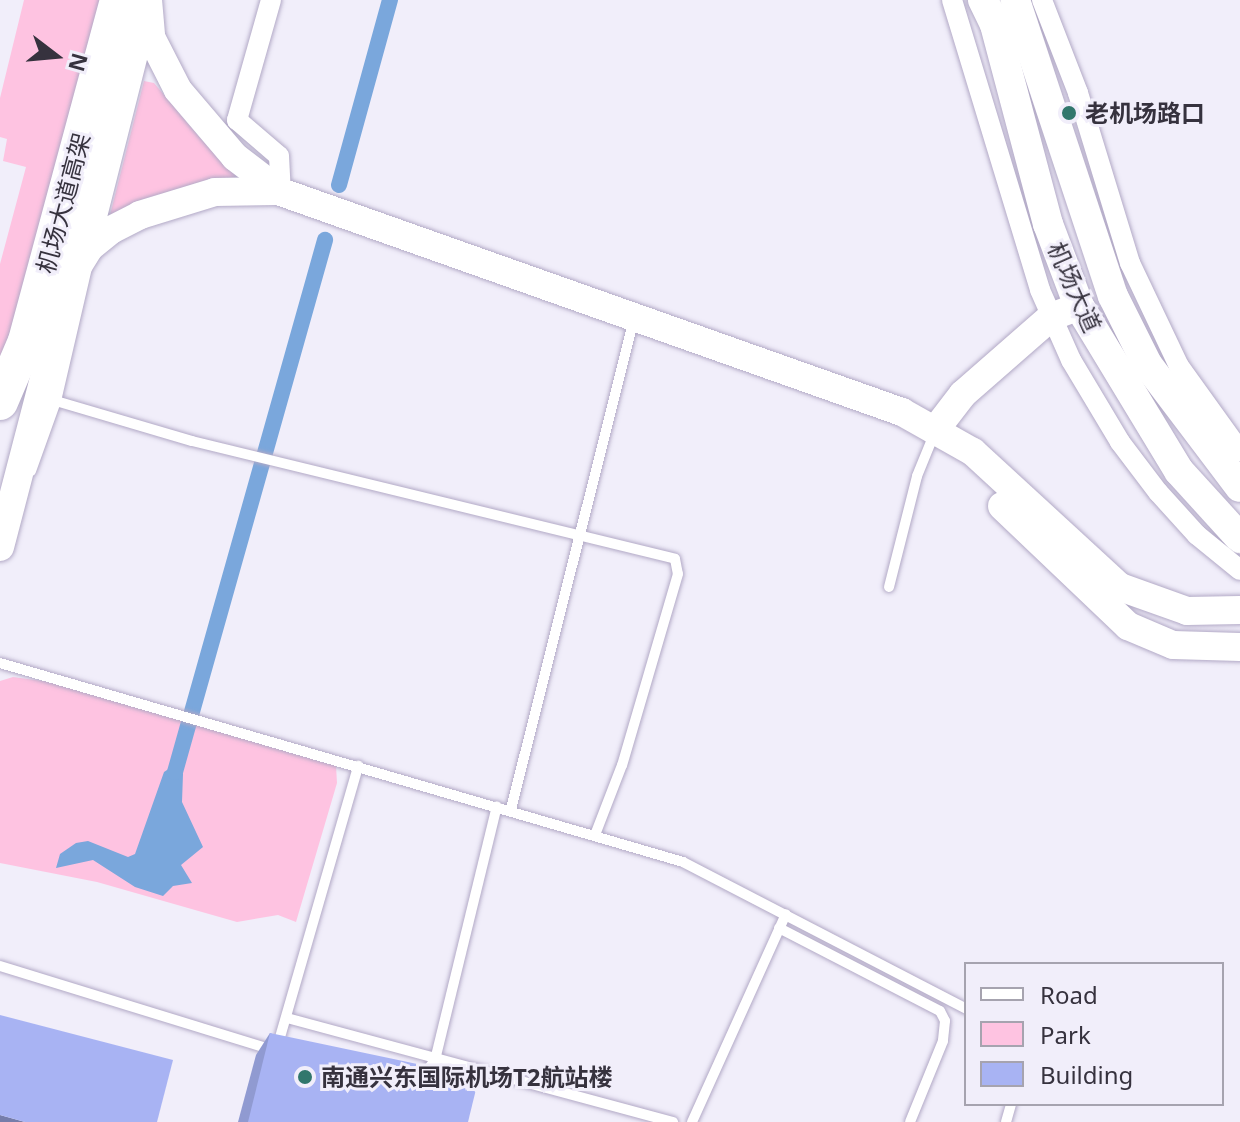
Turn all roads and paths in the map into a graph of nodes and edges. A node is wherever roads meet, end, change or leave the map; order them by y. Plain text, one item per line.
1 (118, 0) edge
2 (142, 0) edge
3 (148, 0) edge
4 (157, 0) edge
5 (271, 0) edge
6 (952, 0) edge
7 (983, 0) edge
8 (1015, 0) edge
9 (1042, 0) edge
10 (150, 30) junction
11 (281, 192) junction
12 (87, 215) junction
13 (93, 245) junction
14 (77, 282) junction
15 (1065, 311) junction
16 (635, 317) junction
17 (56, 401) junction
18 (0, 402) edge
19 (934, 435) junction
20 (1240, 451) edge
21 (8, 485) edge
22 (1240, 487) edge
23 (579, 535) junction
24 (1240, 538) edge
25 (0, 547) edge
26 (1240, 570) edge
27 (889, 587) dead end
28 (1240, 610) edge
29 (1240, 647) edge
30 (0, 663) edge
31 (358, 766) junction
32 (497, 806) junction
33 (511, 809) junction
34 (595, 835) junction
35 (786, 914) junction
36 (779, 928) junction
37 (0, 966) edge
38 (964, 1008) edge
39 (287, 1018) junction
40 (276, 1051) junction
41 (291, 1054) edge
42 (435, 1060) junction
43 (412, 1078) edge
44 (673, 1122) edge
45 (692, 1122) edge
46 (910, 1122) edge

1 - 18 highway, 机场大道高架
2 - 12 street
3 - 10 street
4 - 10 lane
5 - 11 street
6 - 15 street
7 - 15 main road, 机场大道
8 - 22 main road, 机场大道
9 - 20 street
10 - 11 street
10 - 13 lane
11 - 13 street
11 - 16 street
12 - 13 lane
12 - 14 street
13 - 14 street
14 - 17 lane
14 - 21 street
15 - 19 street
15 - 24 main road, 机场大道
15 - 26 street
16 - 19 street
16 - 23 lane
17 - 21 lane
17 - 23 lane
19 - 27 lane
19 - 28 street
19 - 29 street
21 - 25 street
23 - 33 lane
23 - 34 lane
30 - 31 lane
31 - 32 lane
31 - 39 lane
32 - 33 lane
32 - 42 lane
33 - 34 lane
34 - 35 lane
35 - 36 lane
35 - 38 lane
36 - 45 lane
36 - 46 lane
37 - 40 lane
39 - 40 lane
39 - 42 lane
40 - 41 lane
42 - 43 lane
42 - 44 lane

